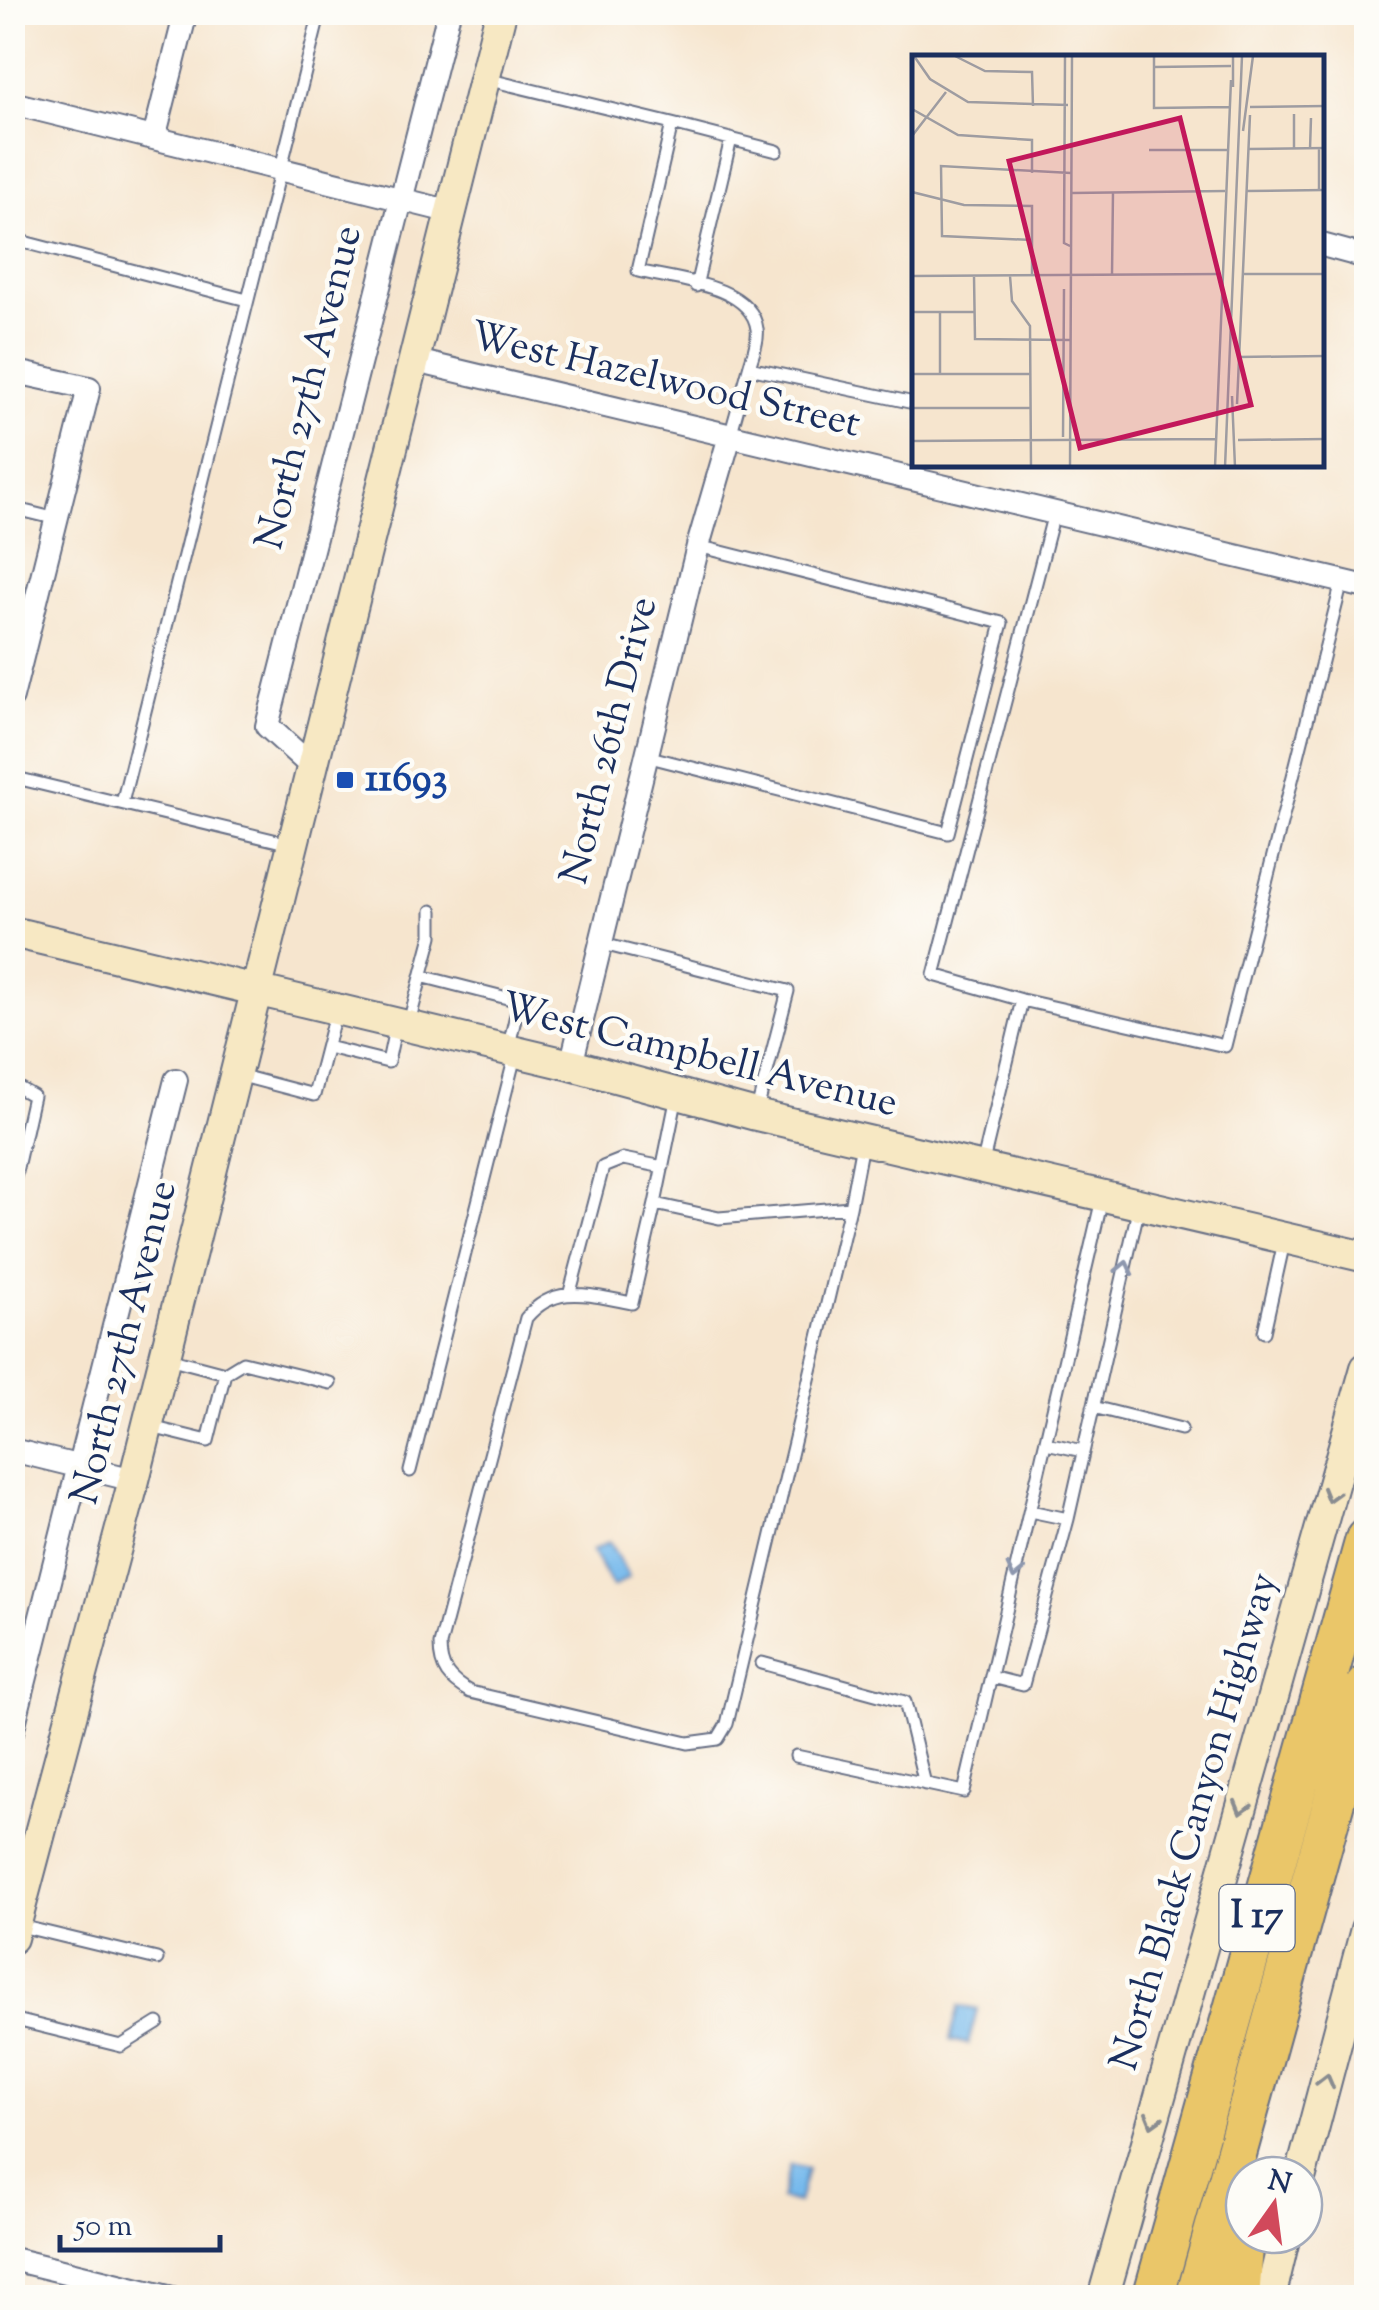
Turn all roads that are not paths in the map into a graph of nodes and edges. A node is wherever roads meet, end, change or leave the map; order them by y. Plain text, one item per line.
1 (320, 12) edge
2 (449, 12) edge
3 (501, 12) edge
4 (184, 13) edge
5 (484, 79) junction
6 (12, 103) edge
7 (672, 124) junction
8 (154, 138) junction
9 (730, 139) junction
10 (777, 151) dead end
11 (280, 171) junction
12 (400, 200) junction
13 (448, 212) junction
14 (12, 239) edge
15 (1324, 246) edge
16 (1366, 256) edge
17 (696, 286) junction
18 (248, 300) junction
19 (412, 360) junction
20 (749, 368) junction
21 (12, 370) edge
22 (912, 403) edge
23 (730, 436) junction
24 (12, 508) edge
25 (1054, 513) junction
26 (57, 519) junction
27 (698, 546) junction
28 (1342, 582) junction
29 (1366, 588) edge
30 (20, 640) edge
31 (12, 697) edge
32 (646, 756) junction
33 (310, 765) junction
34 (12, 777) edge
35 (122, 803) junction
36 (290, 844) junction
37 (432, 911) dead end
38 (12, 932) edge
39 (600, 944) junction
40 (422, 976) junction
41 (254, 990) junction
42 (1022, 1000) junction
43 (336, 1009) junction
44 (402, 1024) junction
45 (326, 1047) junction
46 (512, 1051) junction
47 (571, 1064) junction
48 (234, 1074) junction
49 (176, 1080) dead end
50 (12, 1084) edge
51 (678, 1093) junction
52 (756, 1115) junction
53 (863, 1140) junction
54 (663, 1167) junction
55 (982, 1167) junction
56 (12, 1190) edge
57 (1103, 1196) junction
58 (655, 1204) junction
59 (1140, 1204) junction
60 (850, 1207) junction
61 (1285, 1238) junction
62 (1366, 1257) edge
63 (570, 1292) junction
64 (1264, 1332) dead end
65 (164, 1357) junction
66 (1366, 1368) edge
67 (225, 1372) junction
68 (330, 1383) dead end
69 (1094, 1408) junction
70 (147, 1426) junction
71 (1181, 1428) dead end
72 (1046, 1444) junction
73 (12, 1450) edge
74 (1083, 1451) junction
75 (80, 1466) junction
76 (410, 1471) dead end
77 (134, 1480) junction
78 (1030, 1511) junction
79 (1068, 1519) junction
80 (1366, 1540) edge
81 (1366, 1620) edge
82 (762, 1663) dead end
83 (991, 1678) junction
84 (1366, 1686) edge
85 (12, 1732) edge
86 (796, 1756) dead end
87 (1366, 1765) edge
88 (926, 1784) junction
89 (1366, 1928) edge
90 (14, 1932) edge
91 (157, 1959) dead end
92 (12, 2019) edge
93 (158, 2022) dead end
94 (1258, 2155) edge
95 (1305, 2155) edge
96 (1231, 2255) edge
97 (1242, 2255) edge
98 (1280, 2255) edge
99 (12, 2259) edge
100 (172, 2298) edge
101 (1103, 2298) edge
102 (1153, 2298) edge
103 (1176, 2298) edge
104 (1196, 2298) edge
105 (1219, 2298) edge
106 (1238, 2298) edge
107 (1270, 2298) edge

1 - 11 lane
2 - 12 street, North 27th Avenue
3 - 5 main road, North 27th Avenue
4 - 8 street
5 - 7 lane
5 - 13 main road, North 27th Avenue
6 - 8 street
7 - 9 lane
7 - 17 lane
8 - 11 street
9 - 10 lane
9 - 17 lane
11 - 12 street
11 - 18 lane
12 - 13 street
12 - 33 street, North 27th Avenue
13 - 19 main road, North 27th Avenue
14 - 18 lane
15 - 16 street
17 - 20 lane
18 - 35 lane
19 - 23 street, West Hazelwood Street
19 - 33 main road, North 27th Avenue
20 - 22 lane
20 - 23 lane
21 - 26 street
23 - 25 street, West Hazelwood Street
23 - 27 street, North 26th Drive
24 - 26 lane
25 - 28 street, West Hazelwood Street
25 - 42 lane
26 - 30 street
27 - 32 street, North 26th Drive
27 - 32 lane
28 - 29 street, West Hazelwood Street
28 - 42 lane
30 - 31 street
32 - 39 street, North 26th Drive
33 - 36 main road, North 27th Avenue
34 - 35 lane
35 - 36 lane
36 - 41 main road, North 27th Avenue
37 - 40 lane
38 - 41 main road, West Campbell Avenue
39 - 47 street, North 26th Drive
39 - 52 lane
40 - 44 lane
40 - 46 lane
41 - 43 main road, West Campbell Avenue
41 - 48 main road, North 27th Avenue
42 - 55 lane
43 - 44 main road, West Campbell Avenue
43 - 45 lane
44 - 45 lane
44 - 46 main road, West Campbell Avenue
45 - 48 lane
46 - 47 main road, West Campbell Avenue
46 - 76 lane
47 - 51 main road, West Campbell Avenue
48 - 65 main road, North 27th Avenue
49 - 75 street, North 27th Avenue
50 - 56 lane
51 - 52 main road, West Campbell Avenue
51 - 54 lane
52 - 53 main road, West Campbell Avenue
53 - 55 main road, West Campbell Avenue
53 - 60 lane
54 - 58 lane
54 - 63 lane
55 - 57 main road, West Campbell Avenue
57 - 59 main road, West Campbell Avenue
57 - 72 lane
58 - 60 lane
58 - 63 lane
59 - 61 main road, West Campbell Avenue
69 -> 59 lane
60 - 63 lane
61 - 62 main road, West Campbell Avenue
61 - 64 lane
65 - 67 lane
65 - 70 main road, North 27th Avenue
66 -> 101 main road, North Black Canyon Highway
67 - 68 lane
67 - 70 lane
69 - 71 lane
69 - 74 lane
70 - 77 main road, North 27th Avenue
72 - 74 lane
72 - 78 lane
73 - 75 street
74 - 79 lane
75 - 77 street
75 - 85 street, North 27th Avenue
77 - 90 main road, North 27th Avenue
78 - 79 lane
78 -> 83 lane
79 - 83 lane
80 - 102 highway, I 17
81 - 103 highway
82 - 88 lane
83 - 88 lane
84 - 104 highway
86 - 88 lane
87 - 94 highway, I 17
95 -> 89 main road
90 - 91 lane
92 - 93 lane
96 - 105 highway
97 - 106 highway
98 - 107 main road
99 - 100 street

